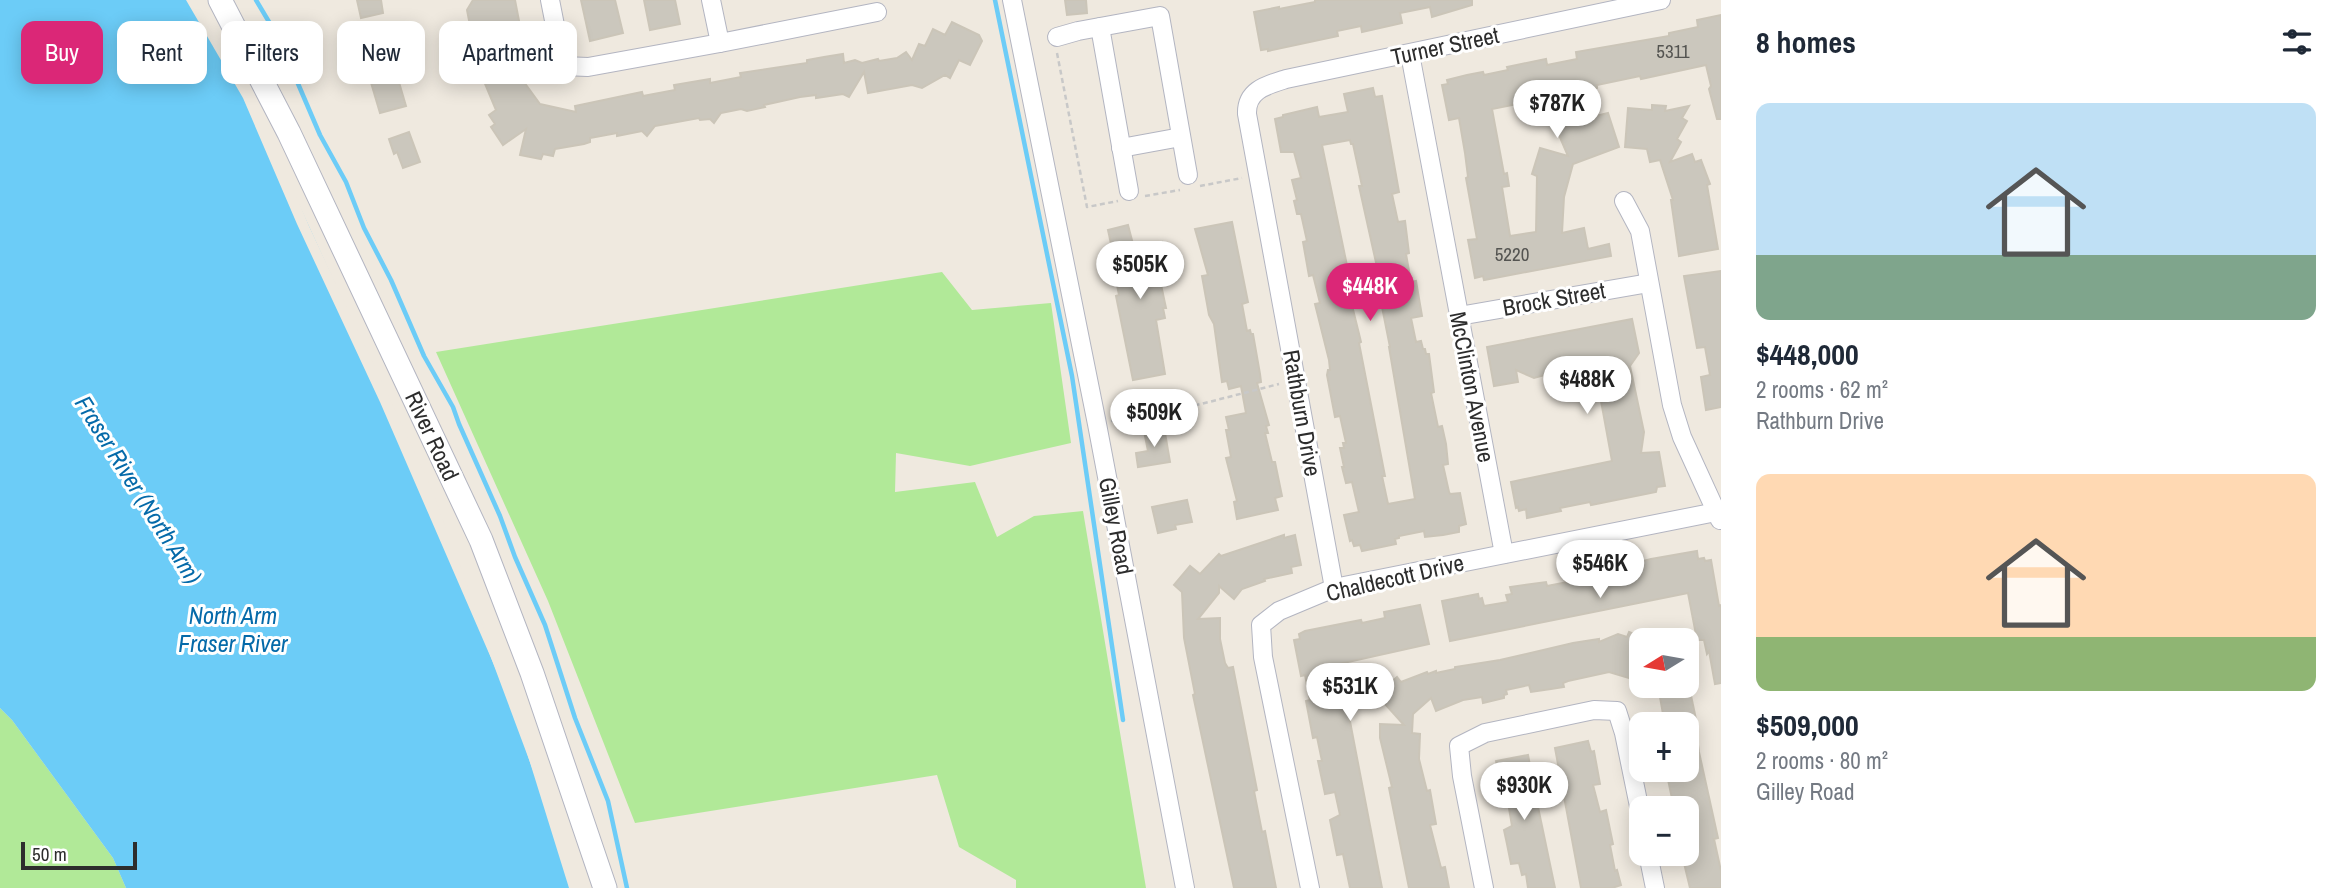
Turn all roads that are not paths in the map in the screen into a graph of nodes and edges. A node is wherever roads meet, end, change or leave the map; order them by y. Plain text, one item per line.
1 (220, 0) edge
2 (550, 0) edge
3 (711, 0) edge
4 (1012, 0) edge
5 (1661, 0) edge
6 (877, 12) dead end
7 (1100, 27) junction
8 (1057, 37) dead end
9 (720, 43) junction
10 (1410, 54) junction
11 (1247, 114) joint
12 (1181, 137) junction
13 (1121, 148) junction
14 (1188, 175) dead end
15 (1129, 191) dead end
16 (1624, 201) dead end
17 (1649, 283) junction
18 (1459, 316) junction
19 (1718, 517) edge
20 (1504, 554) junction
21 (1334, 588) junction
22 (1637, 796) edge
23 (1650, 866) edge
24 (604, 888) edge
25 (1185, 888) edge
26 (1310, 888) edge
27 (1484, 888) edge
28 (1655, 888) edge

1 - 24 street, River Road
2 - 9 street
3 - 9 street
4 - 25 street, Gilley Road
5 - 10 street, Turner Street
6 - 9 street
7 - 8 street
7 - 12 street
7 - 13 street
10 - 11 street, Turner Street
10 - 18 street, McClinton Avenue
11 - 21 street, Rathburn Drive
12 - 13 street
12 - 14 street
13 - 15 street
16 - 17 street
17 - 18 street, Brock Street
17 - 19 street
18 - 20 street, McClinton Avenue
19 - 20 street, Chaldecott Drive
20 - 21 street, Chaldecott Drive
21 - 26 street, Chaldecott Drive
22 - 27 street
23 - 28 street

